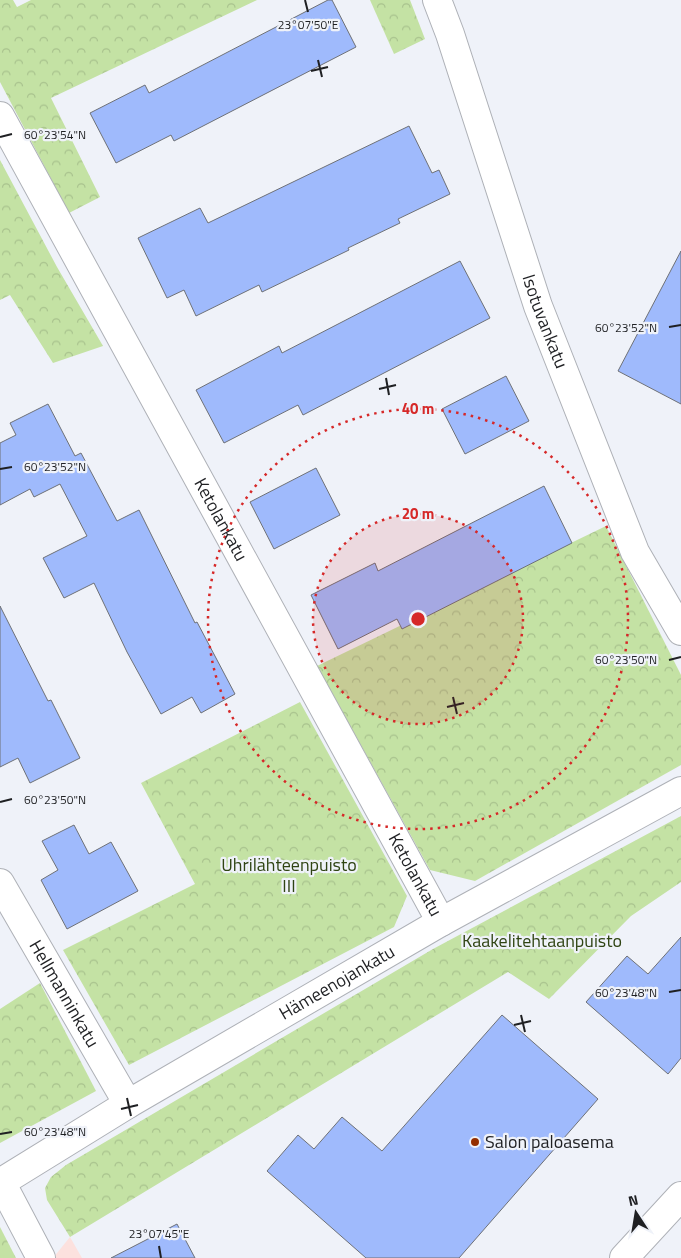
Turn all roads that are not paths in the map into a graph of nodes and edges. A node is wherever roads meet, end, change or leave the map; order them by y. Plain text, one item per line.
1 (437, 0) edge
2 (0, 116) edge
3 (681, 631) edge
4 (681, 791) edge
5 (0, 883) edge
6 (441, 922) junction
7 (128, 1104) junction
8 (1, 1183) edge
9 (681, 1196) edge
10 (41, 1258) edge
11 (624, 1258) edge

1 - 3 street, Isotuvankatu
2 - 6 street, Ketolankatu
4 - 6 street, Hämeenojankatu
5 - 7 street, Hellmanninkatu
6 - 7 street, Hämeenojankatu
7 - 8 street, Hämeenojankatu
8 - 10 street
9 - 11 street

